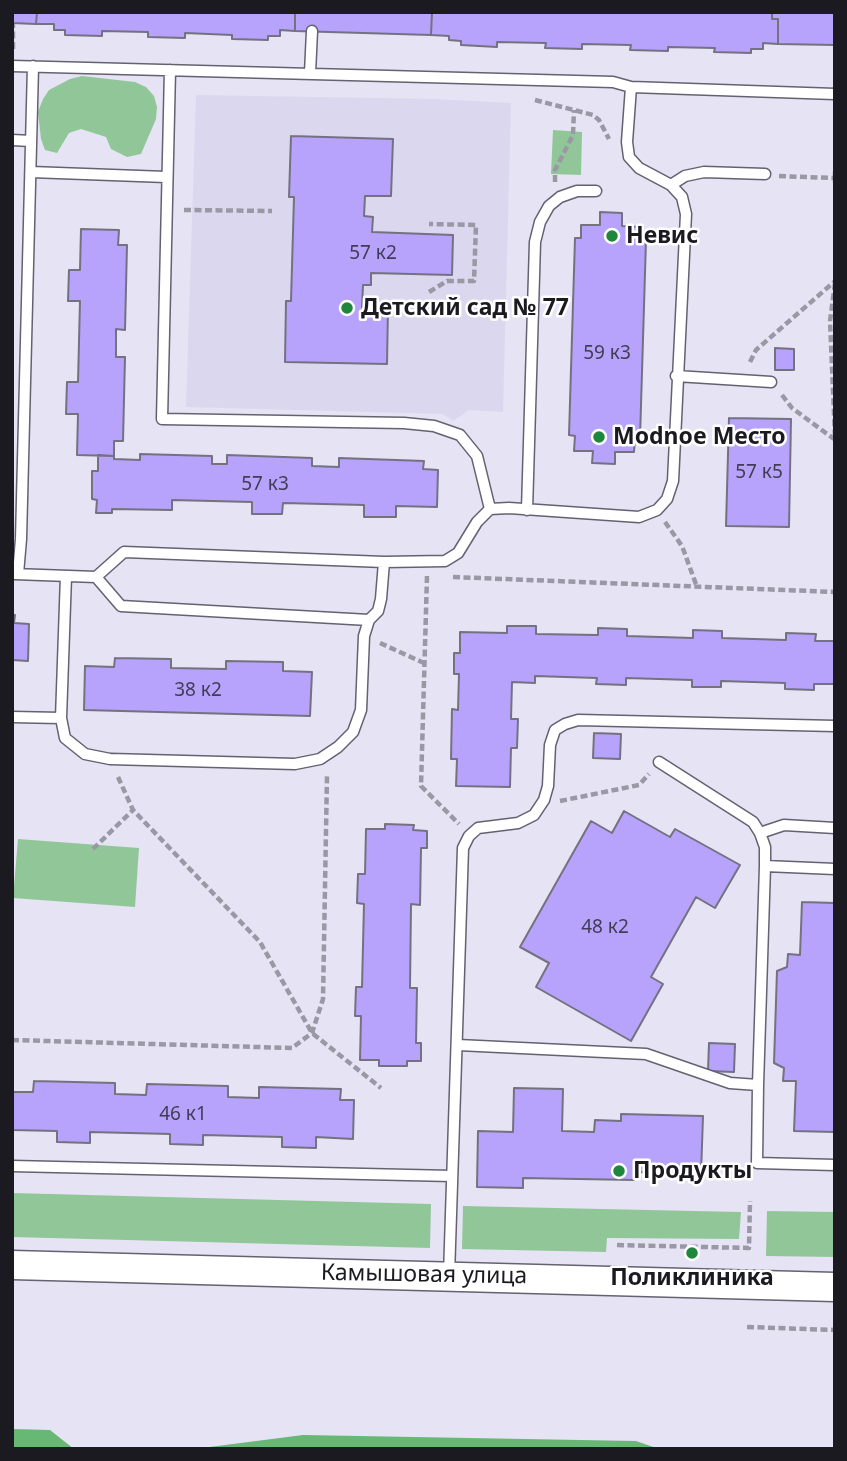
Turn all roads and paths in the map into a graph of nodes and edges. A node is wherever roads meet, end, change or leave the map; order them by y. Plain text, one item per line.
1 (13, 23) edge
2 (312, 32) dead end
3 (13, 50) edge
4 (12, 66) edge
5 (33, 66) junction
6 (170, 70) junction
7 (310, 73) junction
8 (631, 87) junction
9 (835, 94) edge
10 (529, 98) dead end
11 (574, 110) junction
12 (12, 140) edge
13 (31, 141) junction
14 (610, 142) dead end
15 (835, 171) edge
16 (31, 172) junction
17 (765, 174) joint
18 (166, 177) junction
19 (835, 180) edge
20 (671, 185) junction
21 (596, 191) dead end
22 (560, 197) junction
23 (166, 209) junction
24 (272, 211) dead end
25 (429, 225) dead end
26 (835, 282) edge
27 (429, 292) dead end
28 (676, 376) junction
29 (743, 380) junction
30 (771, 382) joint
31 (835, 438) edge
32 (490, 509) junction
33 (527, 510) junction
34 (657, 510) junction
35 (384, 562) junction
36 (15, 574) edge
37 (66, 576) junction
38 (96, 578) junction
39 (697, 587) junction
40 (835, 592) edge
41 (369, 620) junction
42 (364, 636) junction
43 (424, 663) junction
44 (12, 717) edge
45 (61, 718) junction
46 (835, 726) edge
47 (110, 759) junction
48 (320, 760) junction
49 (659, 762) joint
50 (544, 800) junction
51 (133, 810) junction
52 (835, 828) edge
53 (760, 833) junction
54 (469, 836) junction
55 (93, 849) dead end
56 (765, 866) junction
57 (835, 869) edge
58 (312, 1033) junction
59 (12, 1040) edge
60 (458, 1045) junction
61 (758, 1085) junction
62 (381, 1088) dead end
63 (835, 1164) edge
64 (12, 1166) edge
65 (452, 1177) junction
66 (750, 1201) dead end
67 (617, 1245) dead end
68 (12, 1265) edge
69 (449, 1275) junction
70 (835, 1287) edge
71 (747, 1327) dead end
72 (835, 1330) edge

1 - 3 path
2 - 7 lane
4 - 5 lane
5 - 6 lane
5 - 13 lane
6 - 7 lane
6 - 18 lane
7 - 8 lane
8 - 9 lane
8 - 20 lane
10 - 11 path
11 - 14 path
11 - 22 path
12 - 13 lane
13 - 16 lane
15 - 19 path
16 - 18 lane
16 - 36 lane
17 - 19 path
17 - 20 lane
18 - 23 lane
20 - 28 lane
21 - 22 lane
22 - 33 lane
23 - 24 path
23 - 32 lane
25 - 27 path
26 - 29 path
26 - 31 path
28 - 29 lane
28 - 34 lane
29 - 30 lane
30 - 31 path
32 - 33 lane
32 - 35 lane
33 - 34 lane
34 - 39 path
35 - 38 lane
35 - 41 lane
36 - 37 lane
37 - 38 lane
37 - 45 lane
38 - 41 lane
39 - 40 path
39 - 43 path
41 - 42 lane
42 - 43 path
42 - 48 lane
43 - 54 path
44 - 45 lane
45 - 47 lane
46 - 50 lane
47 - 48 lane
47 - 51 path
48 - 58 path
49 - 50 path
49 - 53 lane
50 - 54 lane
51 - 55 path
51 - 58 path
52 - 53 lane
53 - 56 lane
54 - 60 lane
56 - 57 lane
56 - 61 lane
58 - 59 path
58 - 62 path
60 - 61 lane
60 - 65 lane
61 - 63 lane
64 - 65 lane
65 - 69 lane
66 - 67 path
68 - 69 street, Камышовая улица
69 - 70 street, Камышовая улица
71 - 72 path

